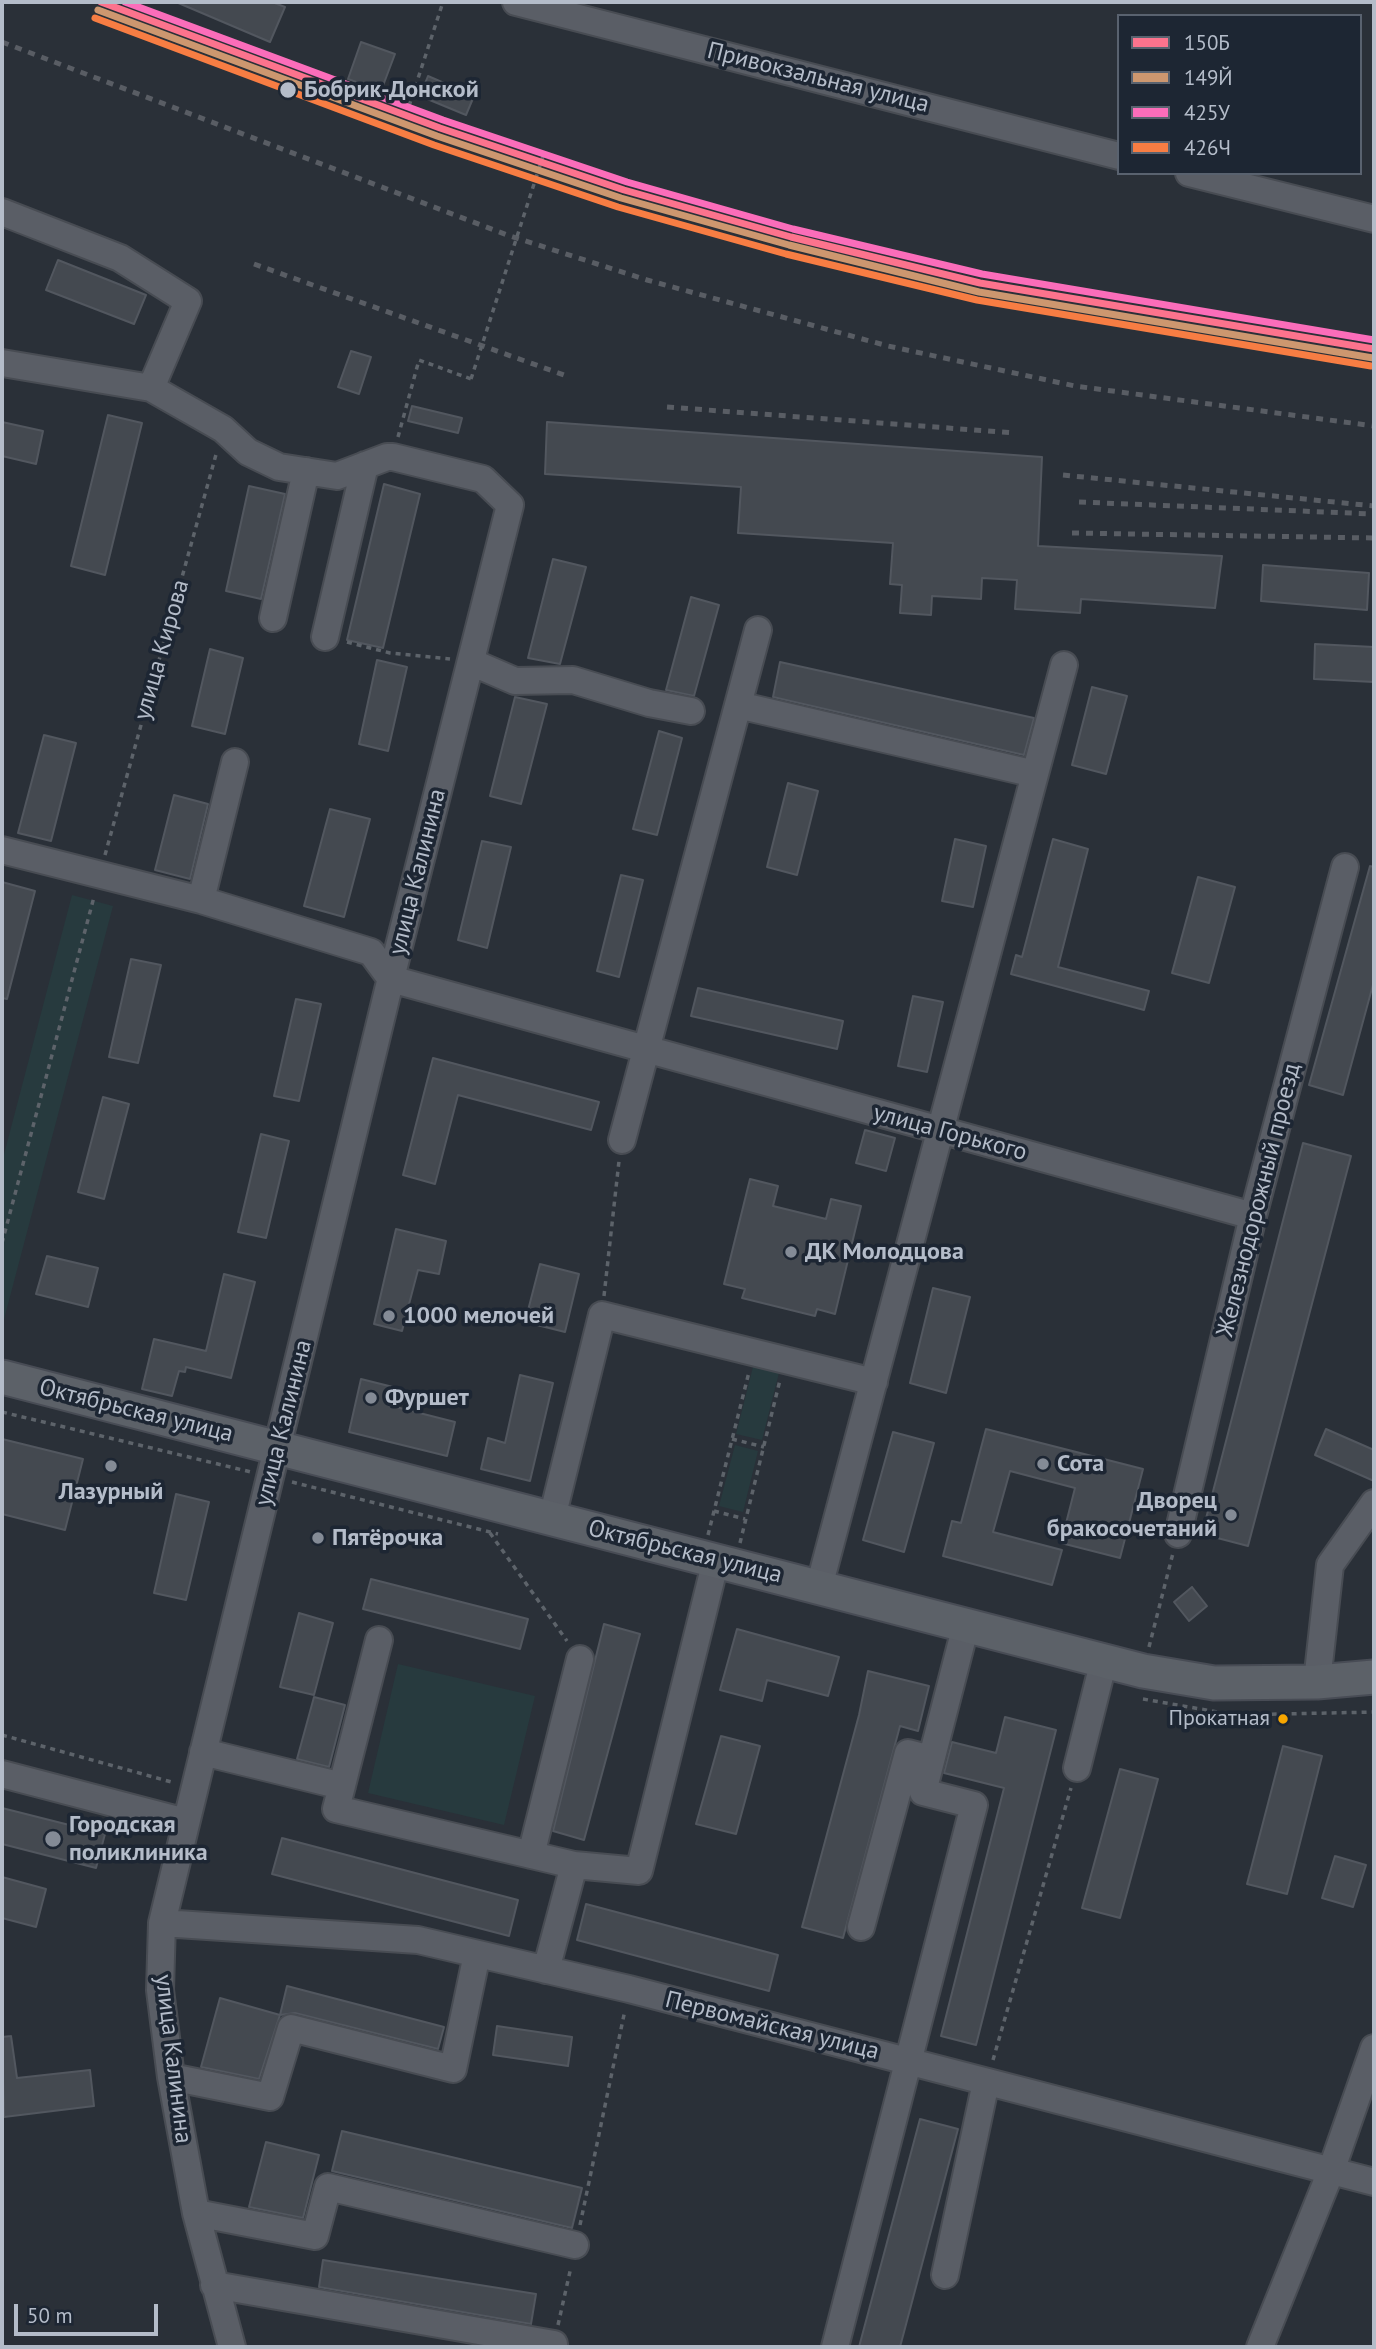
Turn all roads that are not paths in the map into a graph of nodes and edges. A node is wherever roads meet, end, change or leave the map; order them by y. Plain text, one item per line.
1 (516, 2) edge
2 (1117, 155) edge
3 (1197, 175) edge
4 (2, 212) edge
5 (1374, 219) edge
6 (2, 363) edge
7 (151, 388) junction
8 (365, 465) junction
9 (306, 471) junction
10 (273, 618) dead end
11 (758, 630) dead end
12 (325, 637) road end
13 (471, 662) junction
14 (1064, 665) dead end
15 (738, 705) junction
16 (691, 711) dead end
17 (235, 762) dead end
18 (1035, 774) junction
19 (2, 850) edge
20 (1345, 867) dead end
21 (201, 900) junction
22 (390, 979) junction
23 (646, 1049) junction
24 (940, 1131) junction
25 (622, 1140) road end
26 (1253, 1216) junction
27 (2, 1377) edge
28 (874, 1382) junction
29 (278, 1448) junction
30 (1374, 1503) edge
31 (552, 1518) junction
32 (1178, 1534) road end
33 (717, 1561) junction
34 (819, 1587) junction
35 (966, 1625) junction
36 (379, 1640) dead end
37 (580, 1658) road end
38 (1104, 1660) junction
39 (1374, 1676) edge
40 (1317, 1682) junction
41 (203, 1752) junction
42 (931, 1759) junction
43 (1077, 1768) road end
44 (2, 1774) edge
45 (342, 1786) junction
46 (186, 1822) junction
47 (531, 1855) junction
48 (574, 1865) junction
49 (162, 1923) junction
50 (861, 1927) dead end
51 (477, 1954) junction
52 (546, 1970) junction
53 (1374, 2048) edge
54 (908, 2062) junction
55 (171, 2077) junction
56 (986, 2082) junction
57 (1331, 2171) junction
58 (1374, 2182) edge
59 (196, 2213) junction
60 (575, 2245) road end
61 (945, 2275) dead end
62 (214, 2284) junction
63 (554, 2344) road end
64 (232, 2347) edge
65 (835, 2347) edge
66 (1260, 2347) edge

1 - 2 street, Привокзальная улица
3 - 5 street
4 - 7 street
6 - 7 street
7 - 9 street
8 - 9 street
8 - 12 street
8 - 13 street, улица Калинина
9 - 10 street
11 - 15 street
13 - 16 street
13 - 22 street, улица Калинина
14 - 18 street
15 - 18 street
15 - 23 street
17 - 21 street
18 - 24 street
19 - 21 street
20 - 26 street, Железнодорожный проезд
21 - 22 street
22 - 23 street, улица Горького
22 - 29 street, улица Калинина
23 - 24 street, улица Горького
23 - 25 street
24 - 26 street, улица Горького
24 - 28 street
26 - 32 street, Железнодорожный проезд
27 - 29 main road, Октябрьская улица
28 - 31 street
28 - 34 street
29 - 31 main road, Октябрьская улица
29 - 41 street, улица Калинина
30 - 40 street
31 - 33 main road, Октябрьская улица
33 - 34 main road, Октябрьская улица
33 - 48 street
34 - 35 main road, Октябрьская улица
35 - 38 main road, Октябрьская улица
35 - 42 street
36 - 45 street
37 - 47 street
38 - 40 main road, Октябрьская улица
38 - 43 street
39 - 40 main road, Октябрьская улица
41 - 45 street
41 - 46 street, улица Калинина
42 - 50 street
42 - 54 street
44 - 46 street
45 - 47 street
46 - 49 street, улица Калинина
47 - 48 street
48 - 52 street
49 - 51 street, Первомайская улица
49 - 55 street, улица Калинина
51 - 52 street, Первомайская улица
51 - 55 street
52 - 54 street, Первомайская улица
53 - 57 street
54 - 56 street, Первомайская улица
54 - 65 street
55 - 59 street, улица Калинина
56 - 57 street, Первомайская улица
56 - 61 street
57 - 58 street, Первомайская улица
57 - 66 street
59 - 60 street
59 - 62 street, улица Калинина
62 - 63 street
62 - 64 street, улица Калинина

